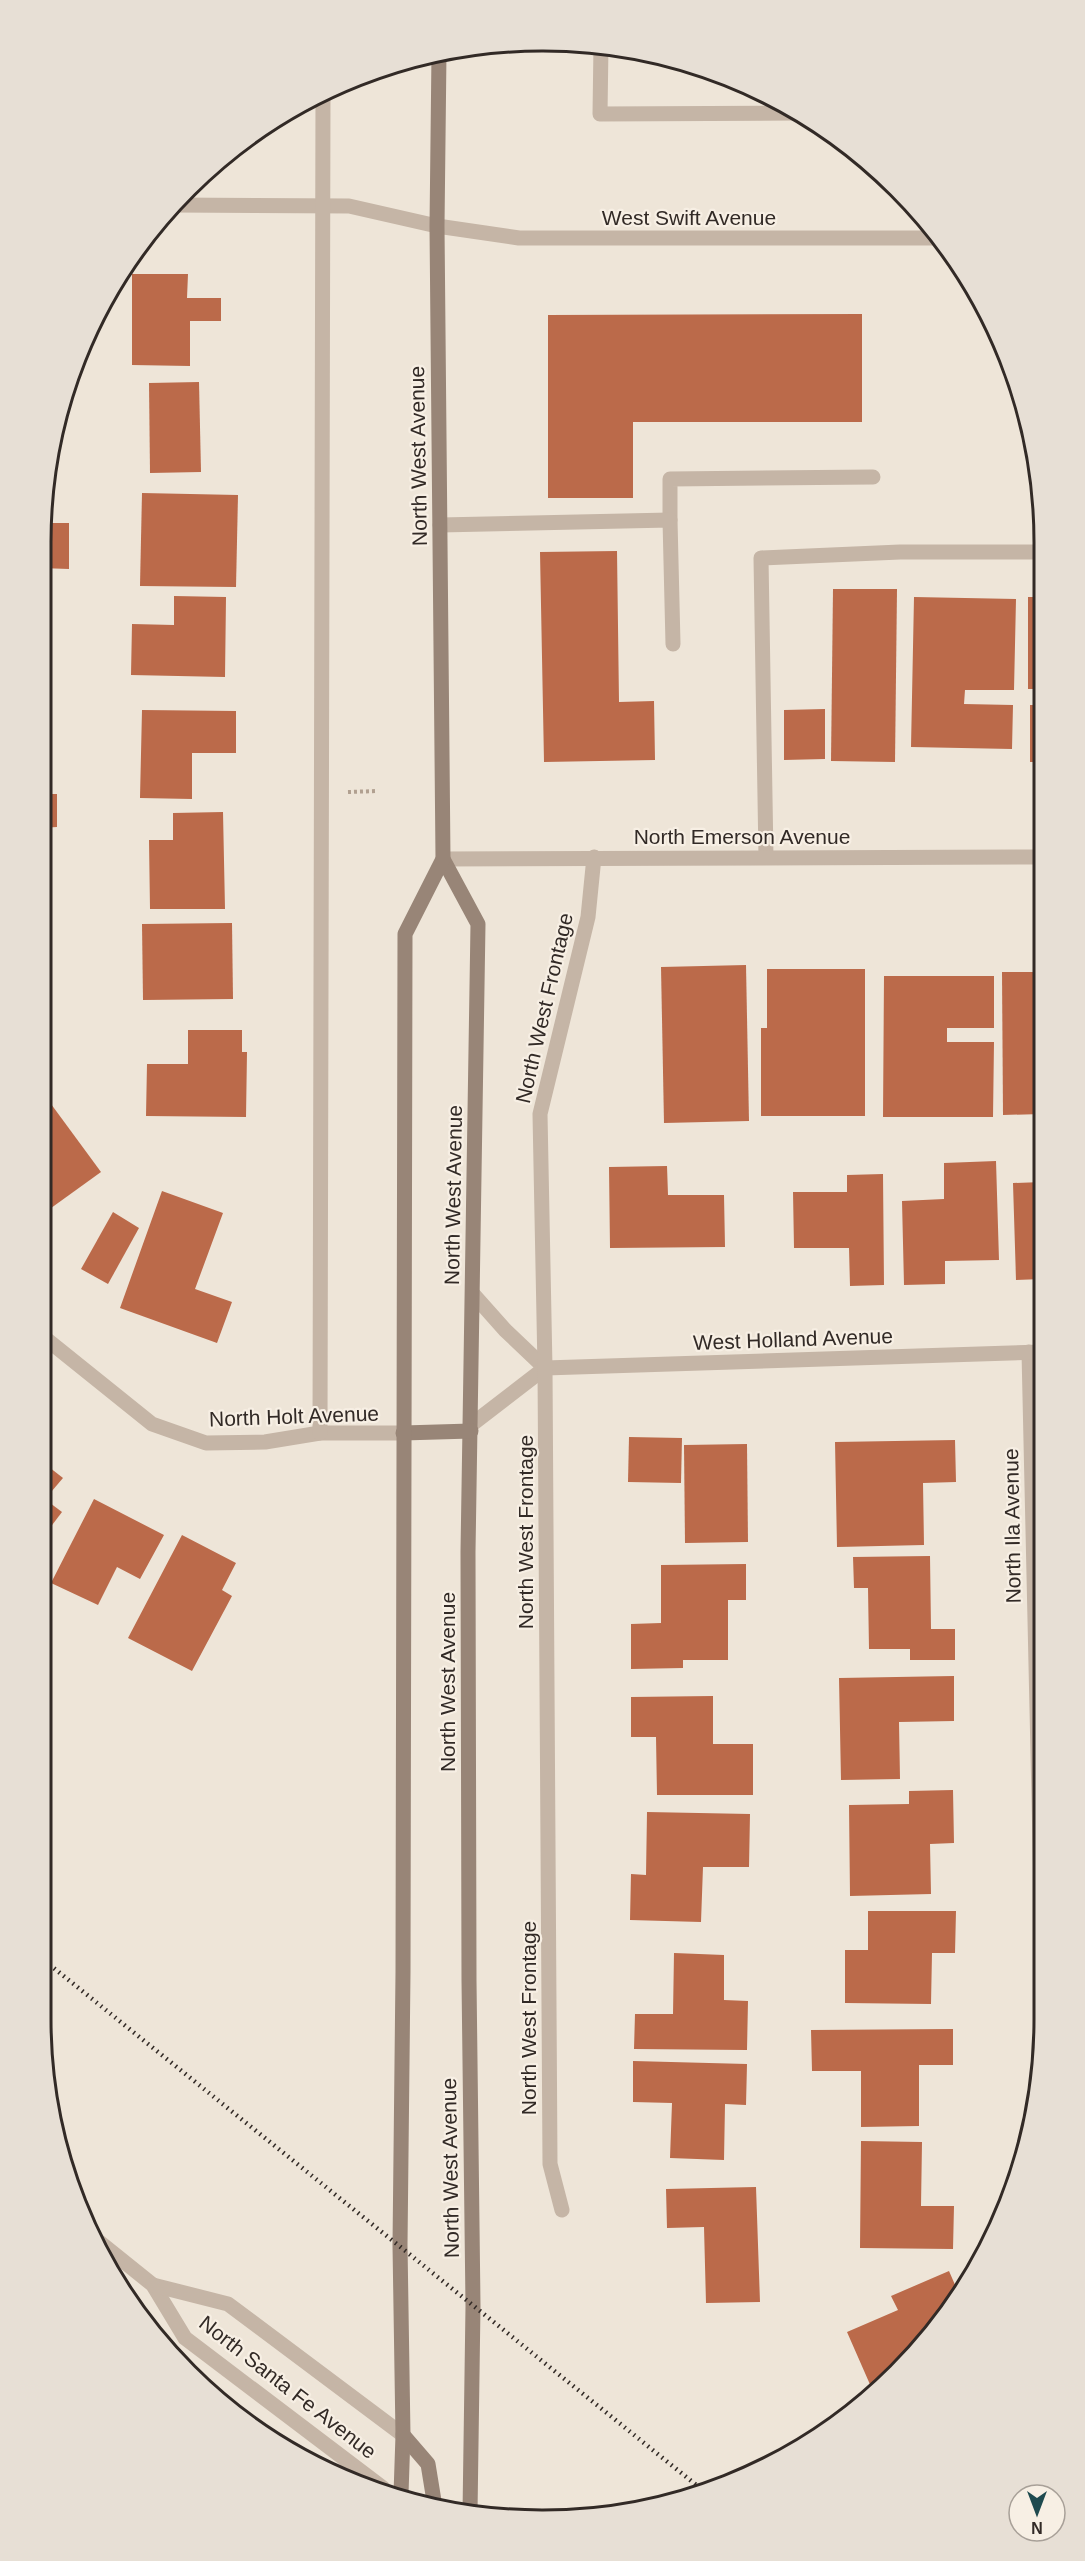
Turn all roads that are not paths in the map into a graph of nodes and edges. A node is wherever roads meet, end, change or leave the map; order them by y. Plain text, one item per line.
1 (601, 54) edge
2 (439, 62) edge
3 (323, 103) edge
4 (779, 112) edge
5 (185, 205) edge
6 (324, 205) junction
7 (437, 226) junction
8 (928, 238) edge
9 (873, 477) dead end
10 (670, 520) junction
11 (440, 525) junction
12 (1034, 552) edge
13 (673, 644) dead end
14 (594, 857) junction
15 (766, 857) junction
16 (1034, 857) edge
17 (443, 859) junction
18 (473, 1294) junction
19 (51, 1344) edge
20 (1034, 1352) edge
21 (545, 1368) junction
22 (471, 1428) junction
23 (403, 1432) junction
24 (320, 1433) junction
25 (562, 2210) dead end
26 (110, 2250) edge
27 (153, 2285) junction
28 (403, 2435) junction
29 (371, 2479) edge
30 (401, 2489) edge
31 (433, 2498) edge
32 (470, 2505) edge

1 - 4 street
2 - 7 main road, North West Avenue
3 - 6 street
5 - 6 street
6 - 7 street
6 - 24 street
7 - 8 street, West Swift Avenue
7 - 11 main road, North West Avenue
9 - 10 street
10 - 11 street
10 - 13 street
11 - 17 main road, North West Avenue
12 - 15 street
14 - 15 street, North Emerson Avenue
14 - 17 street, North Emerson Avenue
14 - 21 street, North West Frontage
15 - 16 street, North Emerson Avenue
17 - 18 main road, North West Avenue
17 - 23 main road, North West Avenue
18 - 21 street
18 - 22 main road, North West Avenue
19 - 24 street, North Holt Avenue
20 - 21 street, West Holland Avenue
21 - 22 street
21 - 25 street, North West Frontage
22 - 23 main road
22 - 32 main road, North West Avenue
23 - 24 street, North Holt Avenue
23 - 28 main road, North West Avenue
26 - 27 street, North Santa Fe Avenue
27 - 28 street, North Santa Fe Avenue
27 - 29 street, North Santa Fe Avenue
28 - 30 main road, North West Avenue
28 - 31 main road

